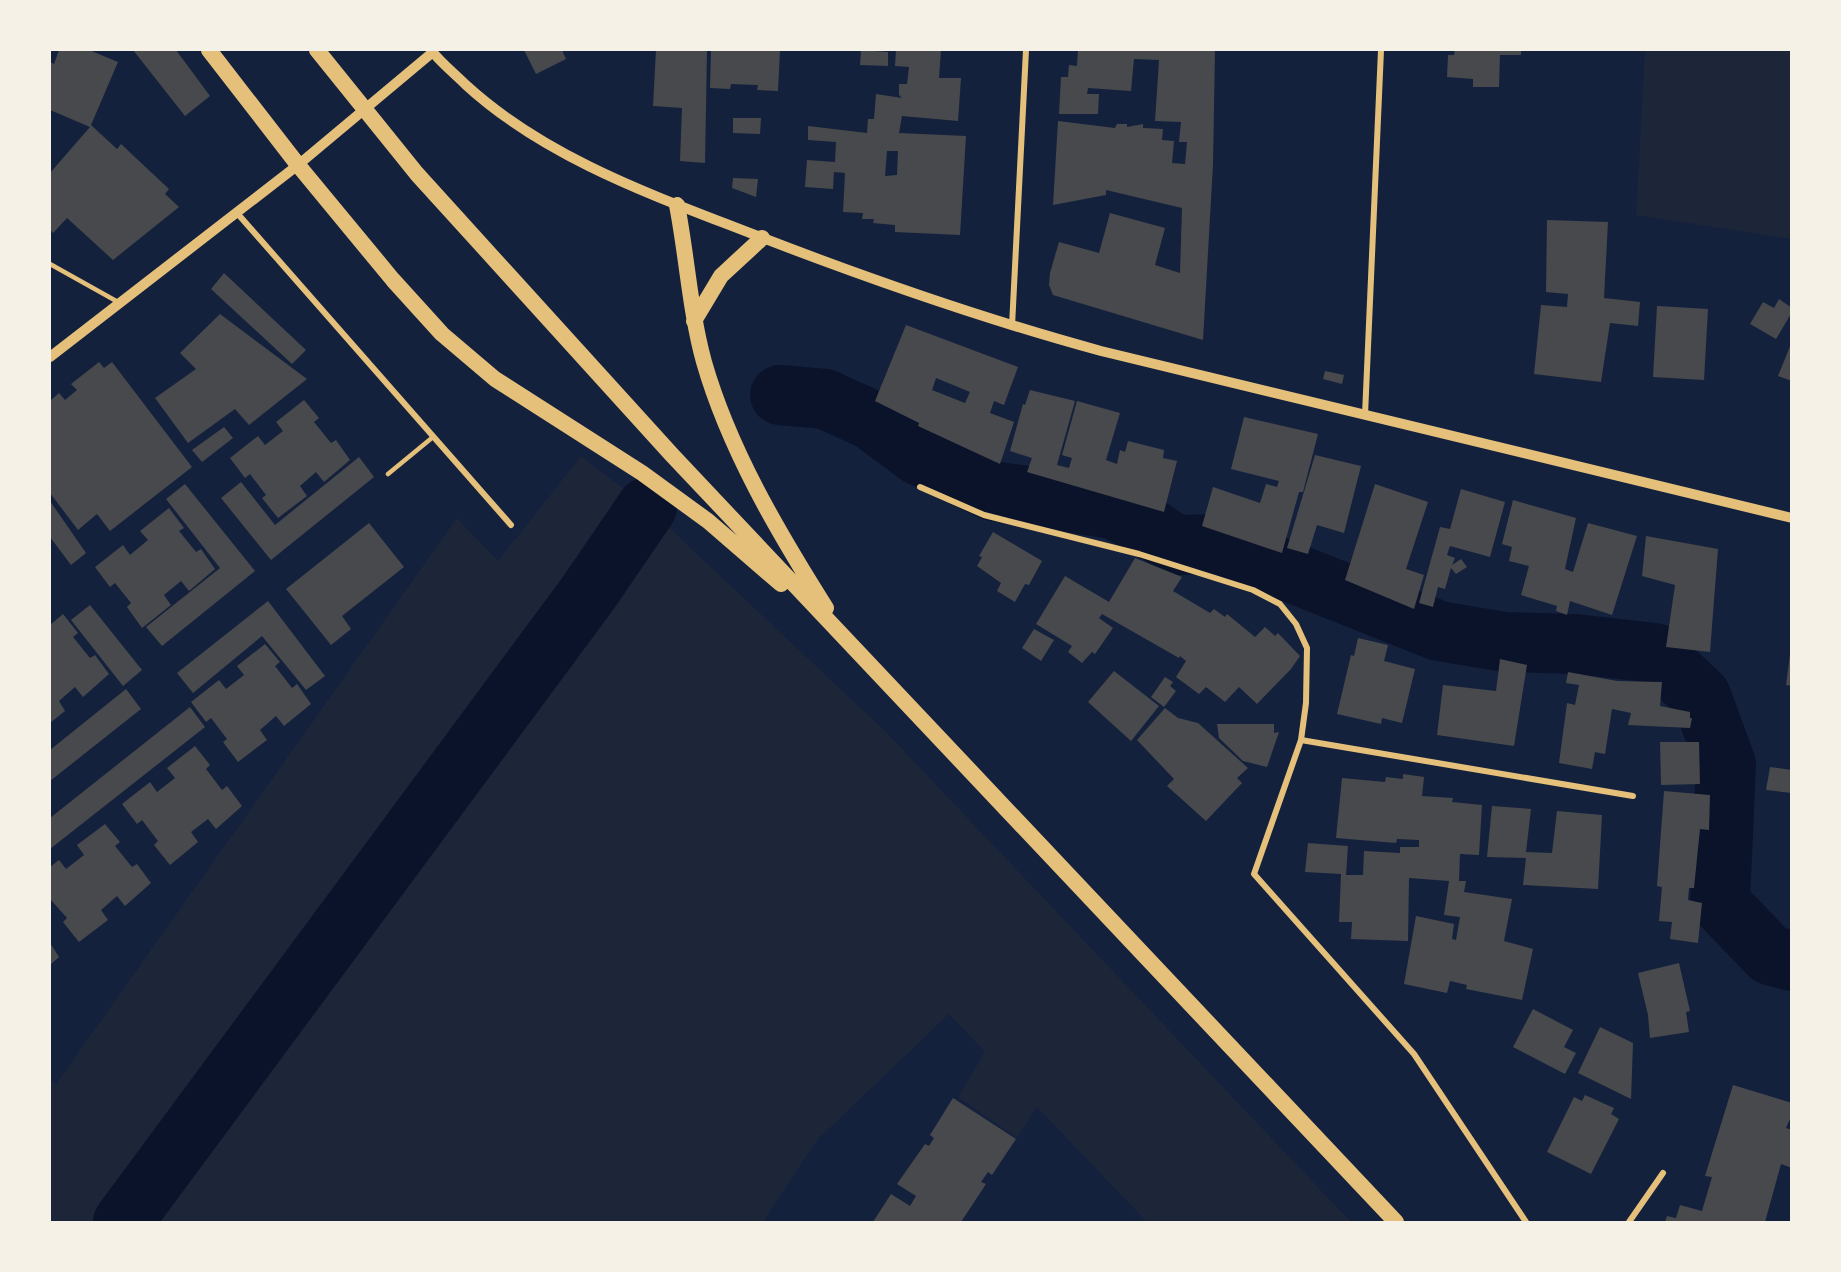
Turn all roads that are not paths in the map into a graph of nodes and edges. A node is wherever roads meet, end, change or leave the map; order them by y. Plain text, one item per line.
1 (209, 50) edge
2 (1026, 50) edge
3 (1381, 50) edge
4 (432, 51) edge
5 (321, 55) edge
6 (298, 165) junction
7 (677, 205) junction
8 (237, 213) junction
9 (762, 238) junction
10 (50, 264) edge
11 (120, 303) junction
12 (694, 321) junction
13 (1011, 327) junction
14 (50, 357) edge
15 (1365, 415) junction
16 (433, 437) junction
17 (388, 474) dead end
18 (920, 487) dead end
19 (1791, 518) edge
20 (511, 525) dead end
21 (846, 639) junction
22 (1301, 740) junction
23 (1633, 796) dead end
24 (1663, 1173) dead end
25 (1396, 1222) edge
26 (1526, 1222) edge
27 (1629, 1222) edge

1 - 6 highway
2 - 13 street
3 - 15 street
4 - 6 street
4 - 7 street
5 - 21 highway
6 - 8 street
6 - 21 highway
7 - 9 street
7 - 12 highway
8 - 11 street
8 - 16 street
9 - 12 highway
9 - 13 street
10 - 11 lane
11 - 14 street
12 - 21 highway
13 - 15 street
15 - 19 street
16 - 17 lane
16 - 20 street
18 - 22 street
21 - 25 highway
22 - 23 street
22 - 26 street
24 - 27 street

